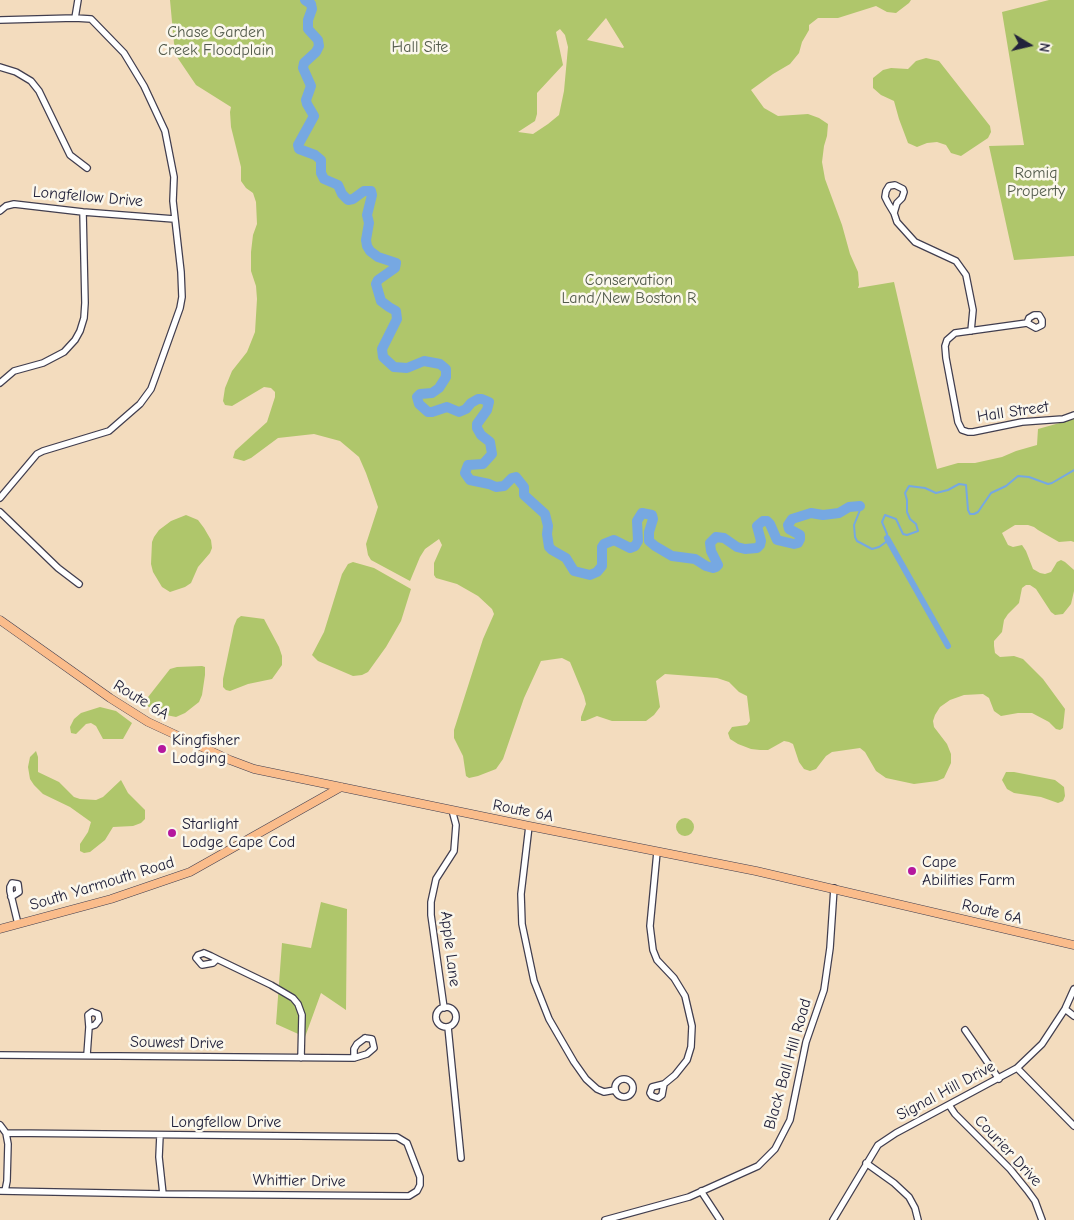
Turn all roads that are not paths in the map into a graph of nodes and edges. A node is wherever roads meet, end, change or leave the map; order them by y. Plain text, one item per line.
1 (78, 0) edge
2 (75, 18) junction
3 (0, 20) edge
4 (0, 67) edge
5 (87, 168) dead end
6 (0, 210) edge
7 (83, 212) junction
8 (894, 213) junction
9 (174, 219) junction
10 (1027, 323) dead end
11 (971, 331) junction
12 (0, 383) edge
13 (1074, 415) edge
14 (0, 498) edge
15 (0, 512) edge
16 (79, 584) dead end
17 (0, 620) edge
18 (342, 787) junction
19 (452, 810) junction
20 (529, 826) junction
21 (657, 852) junction
22 (834, 888) junction
23 (11, 897) dead end
24 (18, 924) junction
25 (0, 929) edge
26 (1074, 945) edge
27 (216, 958) dead end
28 (1074, 989) edge
29 (444, 1008) junction
30 (1066, 1009) junction
31 (1074, 1016) edge
32 (89, 1027) dead end
33 (448, 1027) junction
34 (965, 1030) dead end
35 (0, 1055) edge
36 (87, 1055) junction
37 (301, 1058) junction
38 (354, 1058) dead end
39 (1017, 1068) junction
40 (999, 1079) junction
41 (664, 1084) dead end
42 (615, 1090) dead end
43 (949, 1105) junction
44 (0, 1125) edge
45 (1074, 1126) edge
46 (6, 1133) junction
47 (160, 1135) junction
48 (461, 1158) dead end
49 (866, 1162) junction
50 (420, 1177) joint
51 (3, 1191) edge
52 (701, 1191) junction
53 (163, 1194) junction
54 (605, 1220) edge
55 (720, 1220) edge
56 (833, 1220) edge
57 (918, 1220) edge
58 (1042, 1220) edge

1 - 2 street
2 - 3 street
2 - 9 street
4 - 5 street
6 - 7 street, Longfellow Drive
7 - 9 street, Longfellow Drive
7 - 12 street
8 - 8 street
8 - 11 street
9 - 14 street
10 - 11 street
11 - 13 street, Hall Street
15 - 16 street
17 - 18 main road, Route 6A
18 - 19 main road, Route 6A
18 - 24 main road, South Yarmouth Road
19 - 20 main road, Route 6A
19 - 29 street, Apple Lane
20 - 21 main road, Route 6A
20 - 42 street
21 - 22 main road, Route 6A
21 - 41 street
22 - 26 main road, Route 6A
22 - 52 street, Black Ball Hill Road
23 - 24 street
24 - 25 main road, South Yarmouth Road
27 - 37 street
28 - 30 street, Signal Hill Drive
29 - 33 street, Apple Lane
29 - 33 street, Apple Lane
30 - 31 street
30 - 39 street, Signal Hill Drive
32 - 36 street
33 - 48 street, Apple Lane
34 - 40 street
35 - 36 street, Souwest Drive
36 - 37 street, Souwest Drive
37 - 38 street, Souwest Drive
39 - 40 street, Signal Hill Drive
39 - 45 street
40 - 43 street, Signal Hill Drive
43 - 49 street, Signal Hill Drive
43 - 58 street, Courier Drive
44 - 46 street
46 - 47 street, Longfellow Drive
46 - 51 street
47 - 50 street, Longfellow Drive
47 - 53 street
49 - 56 street, Signal Hill Drive
49 - 57 street
50 - 53 street, Whittier Drive
51 - 53 street, Whittier Drive
52 - 54 street, Black Ball Hill Road
52 - 55 street

